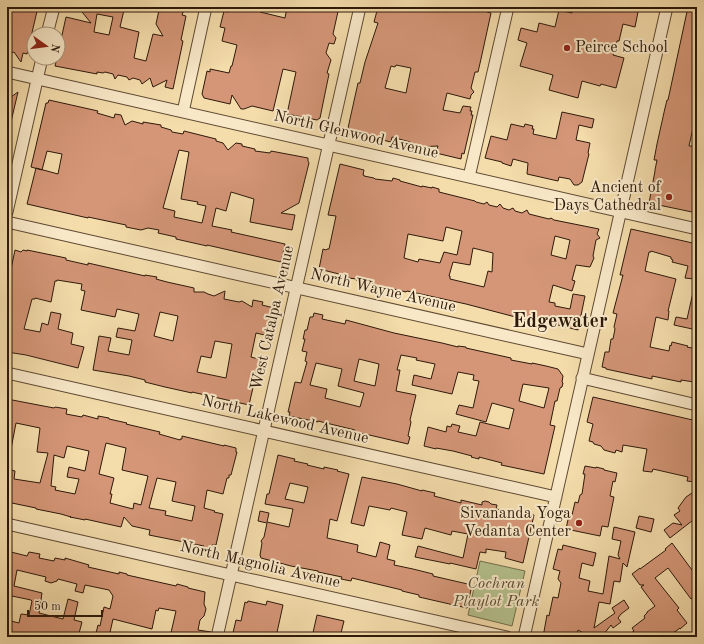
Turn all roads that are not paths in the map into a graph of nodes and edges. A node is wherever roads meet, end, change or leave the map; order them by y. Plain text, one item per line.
1 (54, 7) edge
2 (206, 7) edge
3 (360, 7) edge
4 (508, 7) edge
5 (667, 7) edge
6 (49, 26) edge
7 (40, 66) edge
8 (7, 72) edge
9 (37, 79) junction
10 (183, 112) junction
11 (329, 145) junction
12 (468, 177) junction
13 (621, 211) junction
14 (7, 212) edge
15 (7, 222) edge
16 (697, 229) edge
17 (297, 288) junction
18 (588, 354) junction
19 (7, 373) edge
20 (582, 378) junction
21 (697, 405) edge
22 (264, 432) junction
23 (556, 497) junction
24 (7, 524) edge
25 (231, 576) junction
26 (217, 637) edge
27 (507, 637) edge
28 (524, 637) edge

1 - 6 street
2 - 10 street
3 - 11 street, West Catalpa Avenue
4 - 12 street
5 - 13 street
7 - 9 street
8 - 9 street, North Glenwood Avenue
9 - 10 street, North Glenwood Avenue
9 - 14 street
10 - 11 street, North Glenwood Avenue
11 - 12 street, North Glenwood Avenue
11 - 17 street, West Catalpa Avenue
12 - 13 street, North Glenwood Avenue
13 - 16 street, North Glenwood Avenue
13 - 18 street
15 - 17 street, North Wayne Avenue
17 - 18 street, North Wayne Avenue
17 - 22 street, West Catalpa Avenue
18 - 20 street
19 - 22 street, North Lakewood Avenue
20 - 21 street
20 - 23 street
22 - 23 street, North Lakewood Avenue
22 - 25 street, West Catalpa Avenue
23 - 28 street
24 - 25 street, North Magnolia Avenue
25 - 26 street, West Catalpa Avenue
25 - 27 street, North Magnolia Avenue

